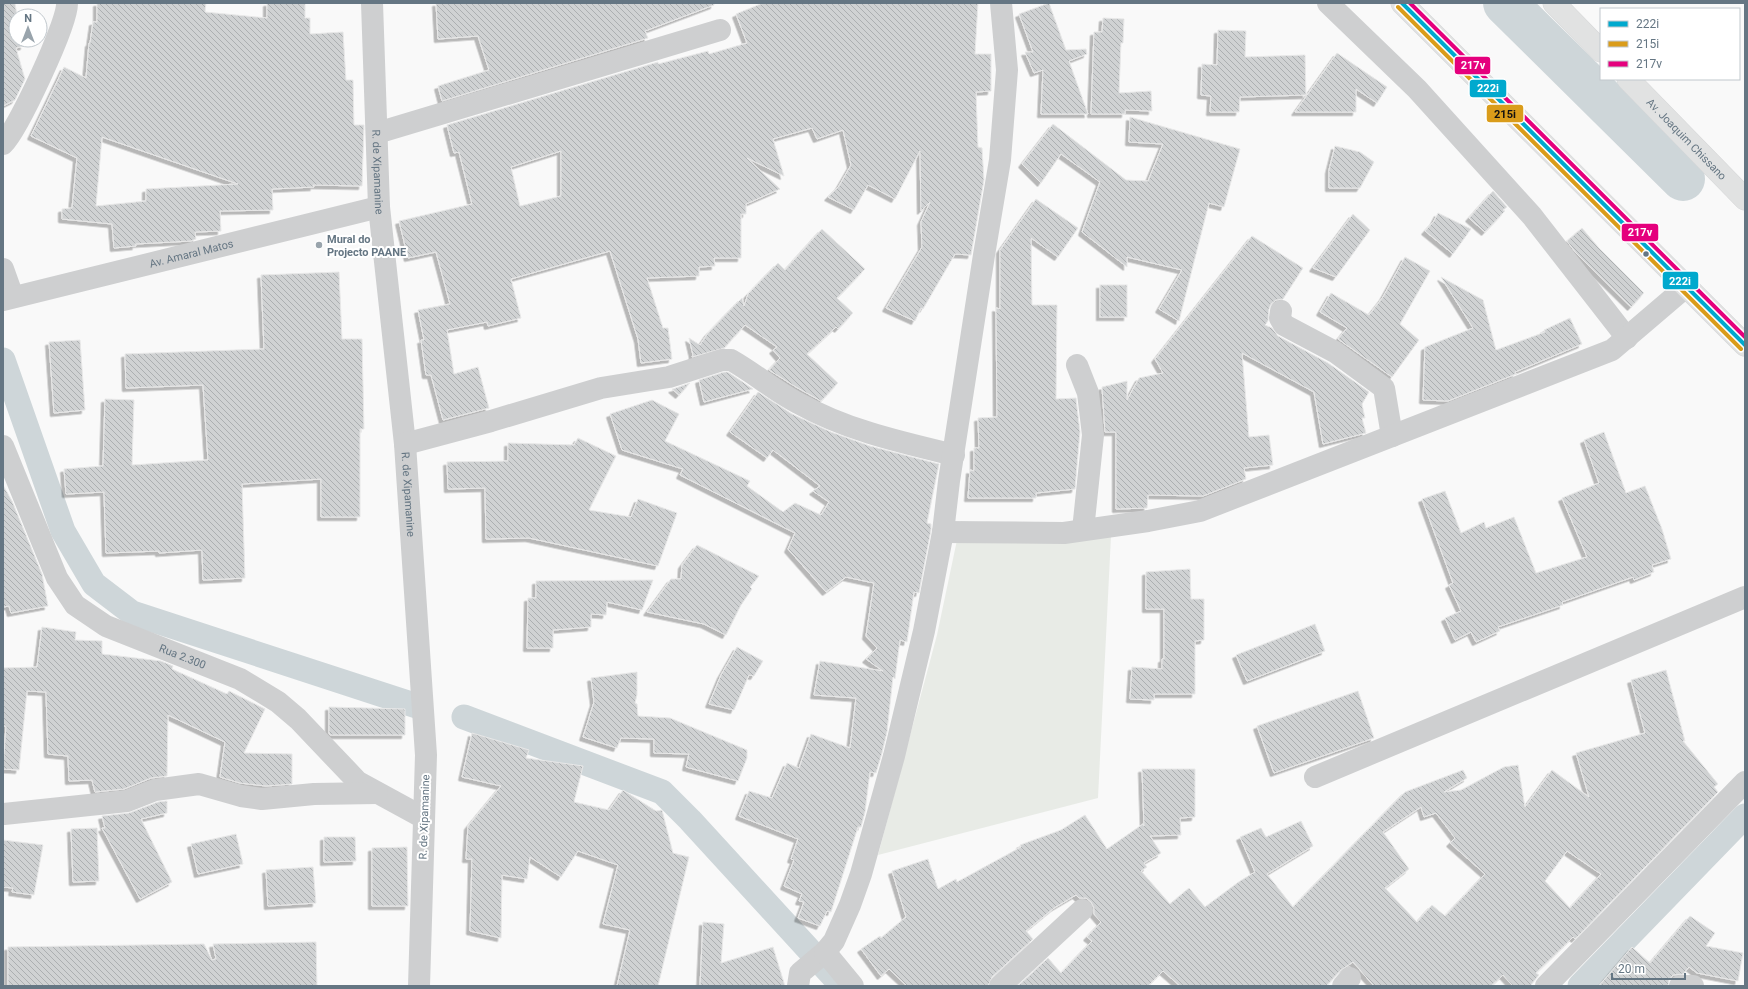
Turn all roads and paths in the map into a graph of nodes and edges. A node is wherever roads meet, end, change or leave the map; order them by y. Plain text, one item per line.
1 (67, 3) edge
2 (372, 3) edge
3 (1001, 3) edge
4 (1328, 3) edge
5 (1402, 3) edge
6 (1554, 3) edge
7 (720, 30) dead end
8 (1600, 50) edge
9 (1629, 80) edge
10 (377, 133) junction
11 (3, 144) edge
12 (1745, 199) edge
13 (379, 207) junction
14 (3, 269) edge
15 (1687, 286) junction
16 (8, 298) edge
17 (1281, 311) dead end
18 (1627, 338) junction
19 (1745, 346) edge
20 (1077, 365) dead end
21 (1392, 436) junction
22 (405, 444) junction
23 (4, 453) edge
24 (954, 455) junction
25 (1083, 530) junction
26 (943, 532) junction
27 (1745, 597) edge
28 (1315, 777) dead end
29 (1745, 782) edge
30 (377, 793) junction
31 (4, 814) dead end
32 (424, 818) junction
33 (1082, 910) dead end
34 (825, 952) junction
35 (799, 980) edge
36 (419, 986) edge
37 (853, 986) edge
38 (1000, 986) edge
39 (1546, 986) edge
40 (1680, 986) edge
41 (1693, 986) edge

1 - 11 street
2 - 10 street, R. de Xipamanine
3 - 24 street
4 - 18 street
5 - 15 main road
6 - 8 main road
7 - 10 street
9 - 12 main road, Av. Joaquim Chissano
10 - 13 street, R. de Xipamanine
13 - 16 street, Av. Amaral Matos
13 - 22 street, R. de Xipamanine
14 - 16 street
15 - 18 street
15 - 19 main road
17 - 21 street
18 - 21 street
20 - 25 street
21 - 25 street
22 - 24 street
22 - 32 street, R. de Xipamanine
23 - 30 street, Rua 2.300
24 - 26 street
25 - 26 street
26 - 34 street
27 - 28 street
29 - 39 street
30 - 31 street
30 - 32 street, Rua 2.300
32 - 36 street, R. de Xipamanine
33 - 38 street
34 - 35 street
34 - 37 street
40 - 41 street

